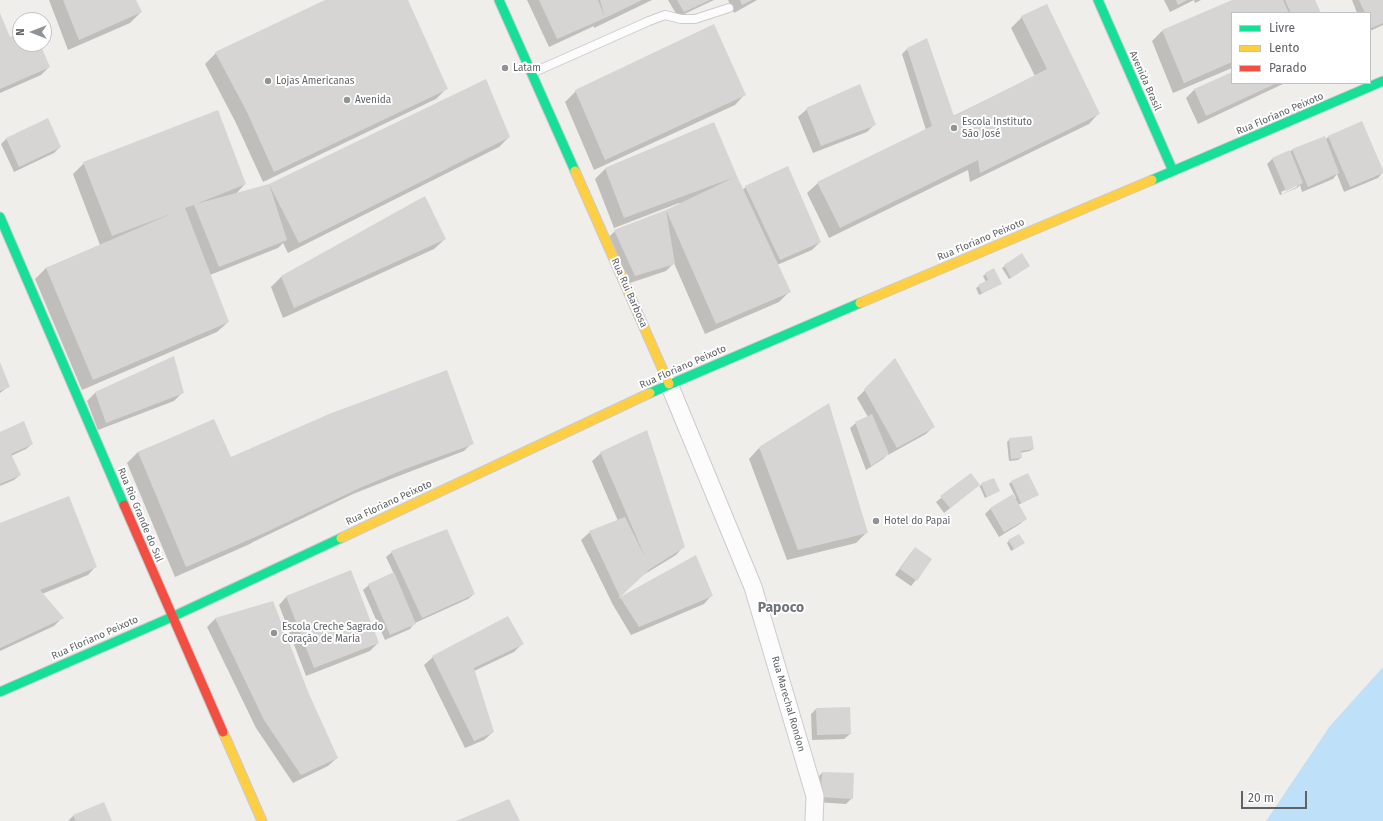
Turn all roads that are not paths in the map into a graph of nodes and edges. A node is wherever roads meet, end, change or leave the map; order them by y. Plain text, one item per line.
1 (499, 0) edge
2 (1098, 0) edge
3 (728, 8) dead end
4 (531, 74) junction
5 (1383, 81) edge
6 (1173, 171) junction
7 (0, 218) edge
8 (669, 384) junction
9 (753, 587) joint
10 (172, 617) junction
11 (0, 692) edge
12 (262, 821) edge
13 (814, 821) edge

1 - 4 main road, Rua Rui Barbosa
2 - 6 main road, Avenida Brasil
3 - 4 lane
4 - 8 main road, Rua Rui Barbosa
5 - 6 main road, Rua Floriano Peixoto
6 - 8 main road, Rua Floriano Peixoto
7 - 10 main road, Rua Rio Grande do Sul
8 - 9 street, Rua Rui Barbosa
8 - 10 main road, Rua Floriano Peixoto
9 - 13 street, Rua Marechal Rondon
10 - 11 main road, Rua Floriano Peixoto
10 - 12 main road, Rua Rio Grande do Sul

